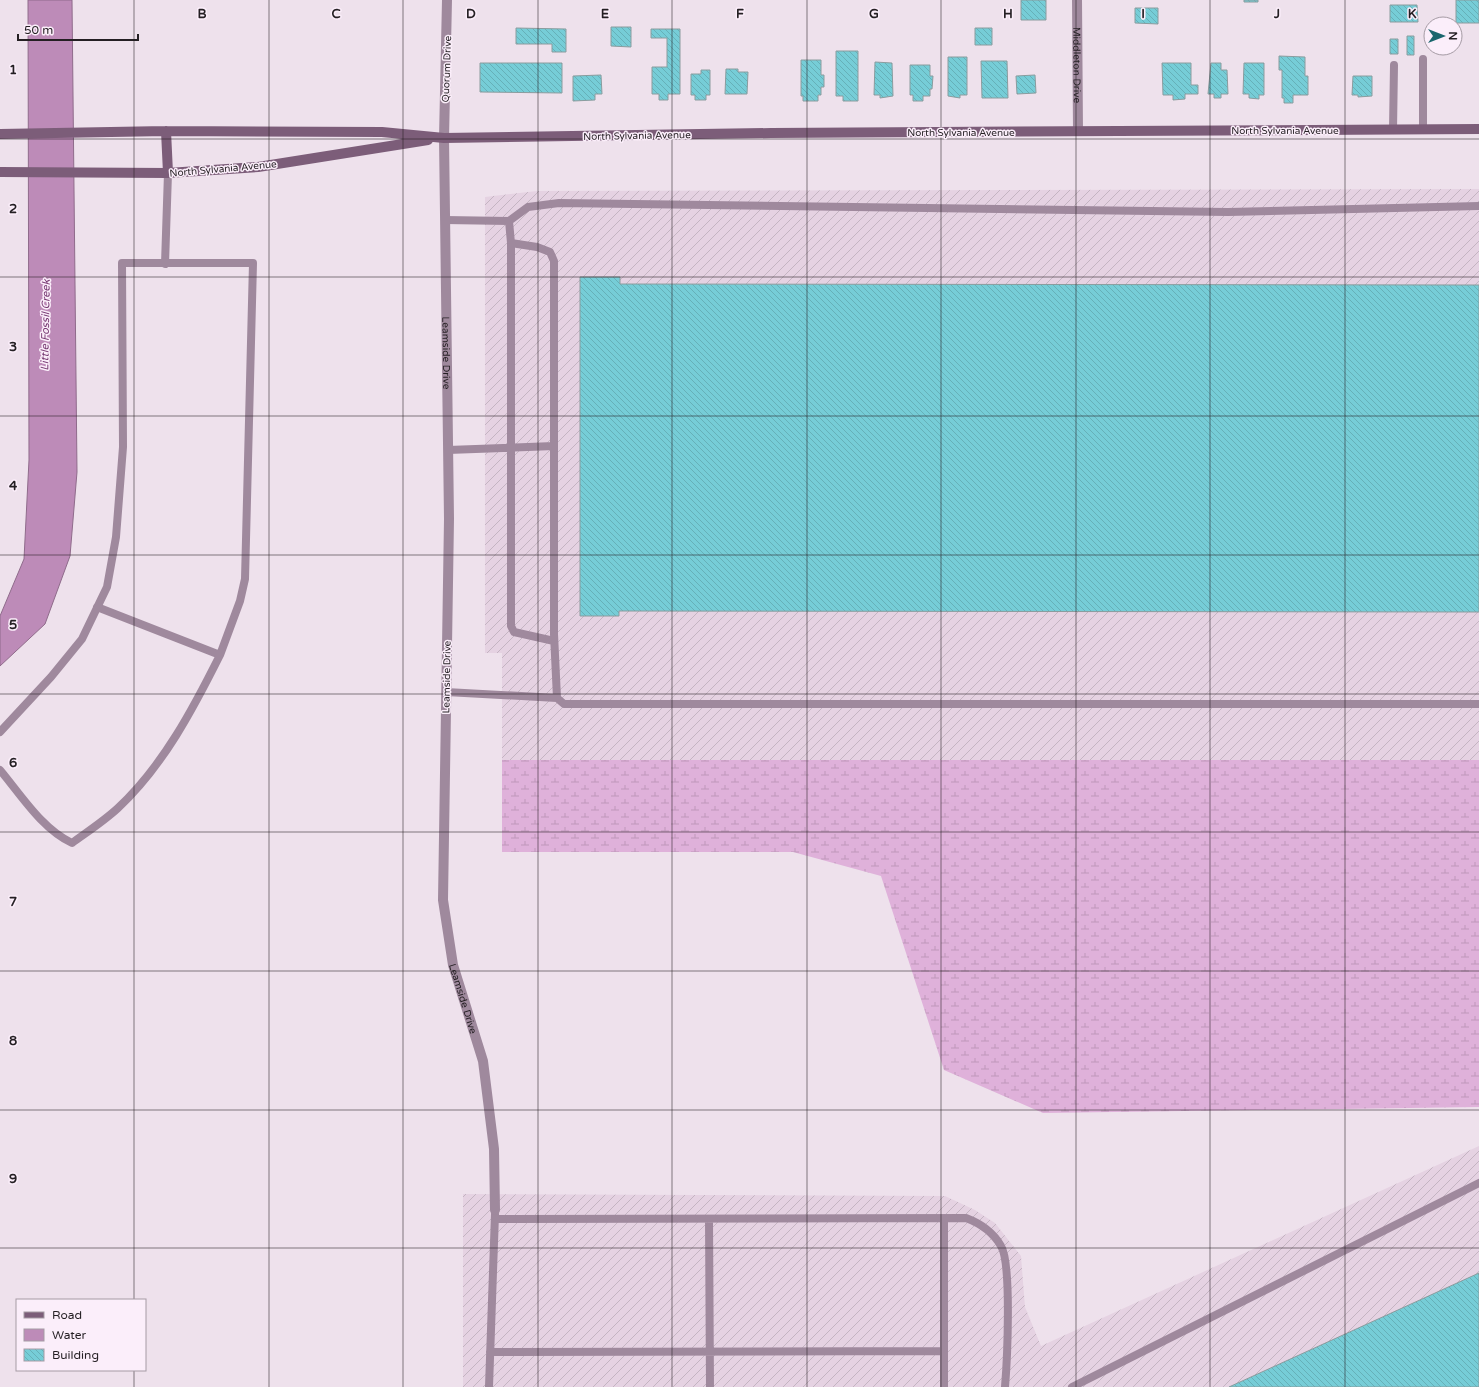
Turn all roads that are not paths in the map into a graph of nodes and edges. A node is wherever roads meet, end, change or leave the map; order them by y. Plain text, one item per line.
1 (447, 0) edge
2 (1077, 0) edge
3 (1423, 59) dead end
4 (1394, 65) dead end
5 (1423, 129) junction
6 (1479, 129) edge
7 (1393, 130) junction
8 (166, 131) junction
9 (1078, 131) junction
10 (0, 134) edge
11 (444, 138) junction
12 (0, 172) edge
13 (168, 173) junction
14 (1479, 206) edge
15 (445, 220) junction
16 (509, 221) junction
17 (511, 243) junction
18 (165, 264) junction
19 (554, 446) junction
20 (510, 448) junction
21 (448, 450) junction
22 (97, 607) junction
23 (554, 641) junction
24 (220, 655) junction
25 (446, 692) junction
26 (557, 698) junction
27 (1479, 704) edge
28 (0, 732) edge
29 (0, 770) edge
30 (1479, 1183) edge
31 (495, 1214) junction
32 (708, 1219) junction
33 (944, 1219) junction
34 (710, 1351) junction
35 (944, 1351) junction
36 (490, 1352) junction
37 (489, 1387) edge
38 (710, 1387) edge
39 (944, 1387) edge
40 (1005, 1387) edge
41 (1072, 1387) edge

1 - 11 street, Quorum Drive
2 - 9 street, Middleton Drive
3 - 5 lane
4 - 7 lane
5 - 6 street, North Sylvania Avenue
5 - 7 street, North Sylvania Avenue
7 - 9 street, North Sylvania Avenue
8 - 10 street, North Sylvania Avenue
8 - 11 street, North Sylvania Avenue
8 - 13 street
9 - 11 street, North Sylvania Avenue
11 - 13 street, North Sylvania Avenue
11 - 15 street, Leamside Drive
12 - 13 street, North Sylvania Avenue
13 - 18 lane
14 - 16 lane
15 - 16 lane
15 - 21 street, Leamside Drive
16 - 17 lane
17 - 19 lane
17 - 20 lane
18 - 22 lane
18 - 24 lane
19 - 20 lane
19 - 23 lane
20 - 21 lane
20 - 23 lane
21 - 25 street, Leamside Drive
22 - 24 lane
22 - 28 lane
23 - 26 lane
24 - 29 lane
25 - 26 lane
25 - 31 street, Leamside Drive
26 - 27 lane
30 - 41 lane
31 - 32 lane
31 - 36 lane
32 - 33 lane
32 - 34 lane
33 - 35 lane
33 - 40 lane
34 - 35 lane
34 - 36 lane
34 - 38 lane
35 - 39 lane
36 - 37 lane

